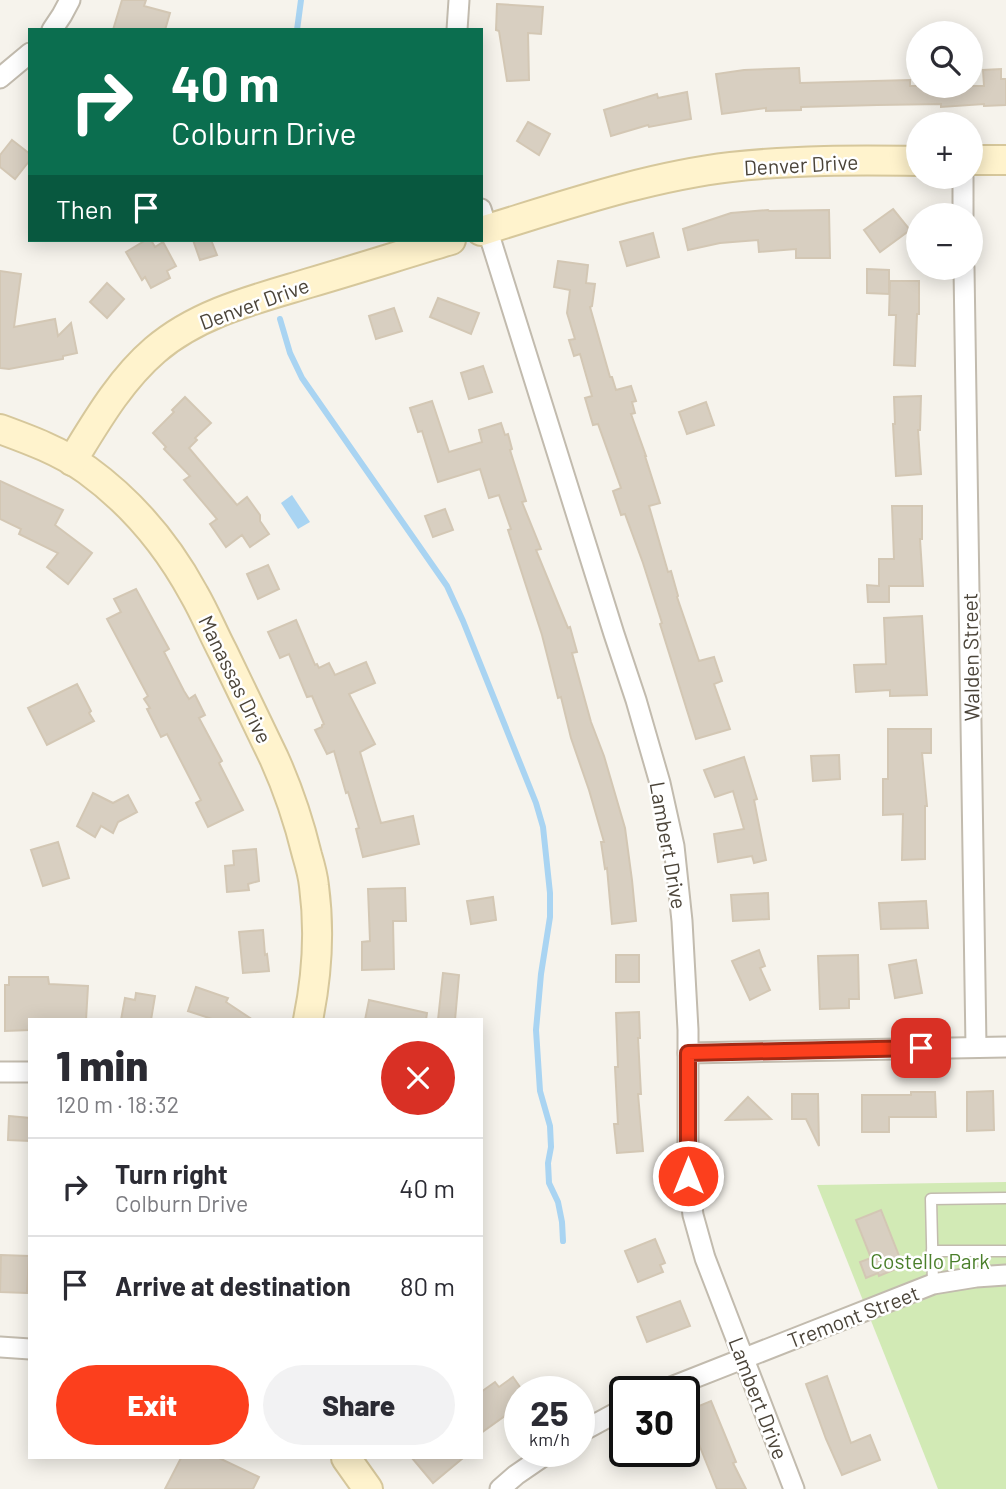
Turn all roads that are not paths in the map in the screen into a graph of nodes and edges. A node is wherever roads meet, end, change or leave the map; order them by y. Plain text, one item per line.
1 (70, 0) edge
2 (458, 0) edge
3 (53, 28) edge
4 (457, 28) edge
5 (28, 55) edge
6 (0, 78) edge
7 (983, 160) edge
8 (1006, 160) edge
9 (906, 161) edge
10 (483, 223) edge
11 (445, 242) edge
12 (964, 280) edge
13 (0, 429) edge
14 (72, 461) junction
15 (308, 1018) edge
16 (976, 1047) junction
17 (1006, 1047) edge
18 (688, 1053) junction
19 (0, 1072) edge
20 (28, 1072) edge
21 (1006, 1198) edge
22 (933, 1251) junction
23 (1006, 1251) edge
24 (1006, 1275) edge
25 (933, 1284) junction
26 (0, 1347) edge
27 (28, 1349) edge
28 (743, 1358) junction
29 (698, 1376) edge
30 (347, 1459) edge
31 (528, 1467) edge
32 (368, 1489) edge
33 (500, 1489) edge
34 (794, 1489) edge

1 - 3 street
2 - 4 street
5 - 6 street
7 - 8 street
9 - 10 street, Denver Drive
10 - 18 street, Lambert Drive
11 - 14 street, Denver Drive
12 - 16 street, Walden Street
13 - 14 street, Manassas Drive
14 - 15 street, Manassas Drive
16 - 17 street
16 - 18 street
18 - 28 street, Lambert Drive
19 - 20 street
21 - 22 lane
22 - 23 lane
22 - 25 lane
24 - 25 street, Tremont Street
25 - 28 street, Tremont Street
26 - 27 street
28 - 29 street, Tremont Street
28 - 34 street, Lambert Drive
30 - 32 street
31 - 33 street

